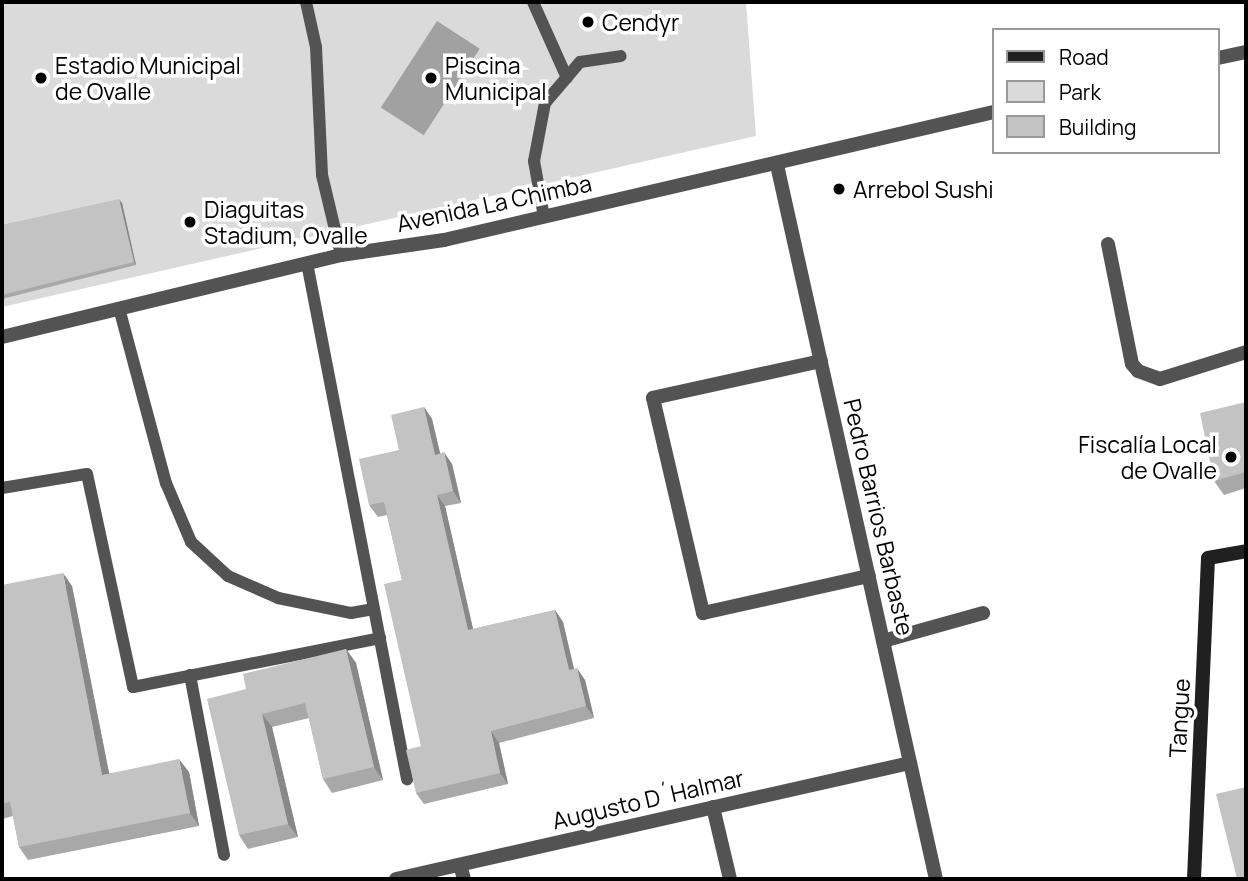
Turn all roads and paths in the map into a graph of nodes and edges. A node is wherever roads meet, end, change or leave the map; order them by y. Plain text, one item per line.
1 (306, 2) edge
2 (534, 2) edge
3 (1246, 52) edge
4 (621, 56) dead end
5 (1220, 58) edge
6 (566, 78) junction
7 (992, 112) edge
8 (777, 165) junction
9 (544, 217) junction
10 (1108, 244) dead end
11 (341, 255) junction
12 (307, 263) junction
13 (119, 309) junction
14 (2, 337) edge
15 (1246, 352) edge
16 (821, 361) junction
17 (2, 488) edge
18 (1246, 551) edge
19 (869, 576) junction
20 (374, 608) junction
21 (983, 613) dead end
22 (380, 638) junction
23 (883, 641) junction
24 (190, 676) junction
25 (910, 762) junction
26 (407, 779) edge
27 (713, 807) junction
28 (224, 855) dead end
29 (462, 872) edge
30 (396, 879) edge
31 (730, 879) edge
32 (936, 879) edge
33 (1195, 879) edge

1 - 11 lane
2 - 6 lane
3 - 5 street
4 - 6 lane
6 - 9 lane
7 - 8 street, Avenida La Chimba
8 - 9 street, Avenida La Chimba
8 - 16 street, Pedro Barrios Barbaste
9 - 11 street, Avenida La Chimba
10 - 15 street
11 - 12 street, Avenida La Chimba
12 - 13 street, Avenida La Chimba
12 - 20 lane
13 - 14 street, Avenida La Chimba
13 - 20 lane
16 - 19 street, Pedro Barrios Barbaste
16 - 19 street
17 - 24 lane
18 - 33 main road, Tangue
19 - 23 street, Pedro Barrios Barbaste
20 - 22 lane
21 - 23 street
22 - 24 lane
22 - 26 lane
23 - 25 street, Pedro Barrios Barbaste
24 - 28 lane
25 - 27 street, Augusto D´Halmar
25 - 32 street, Pedro Barrios Barbaste
27 - 29 street, Augusto D´Halmar
27 - 31 street
29 - 30 street, Augusto D´Halmar

